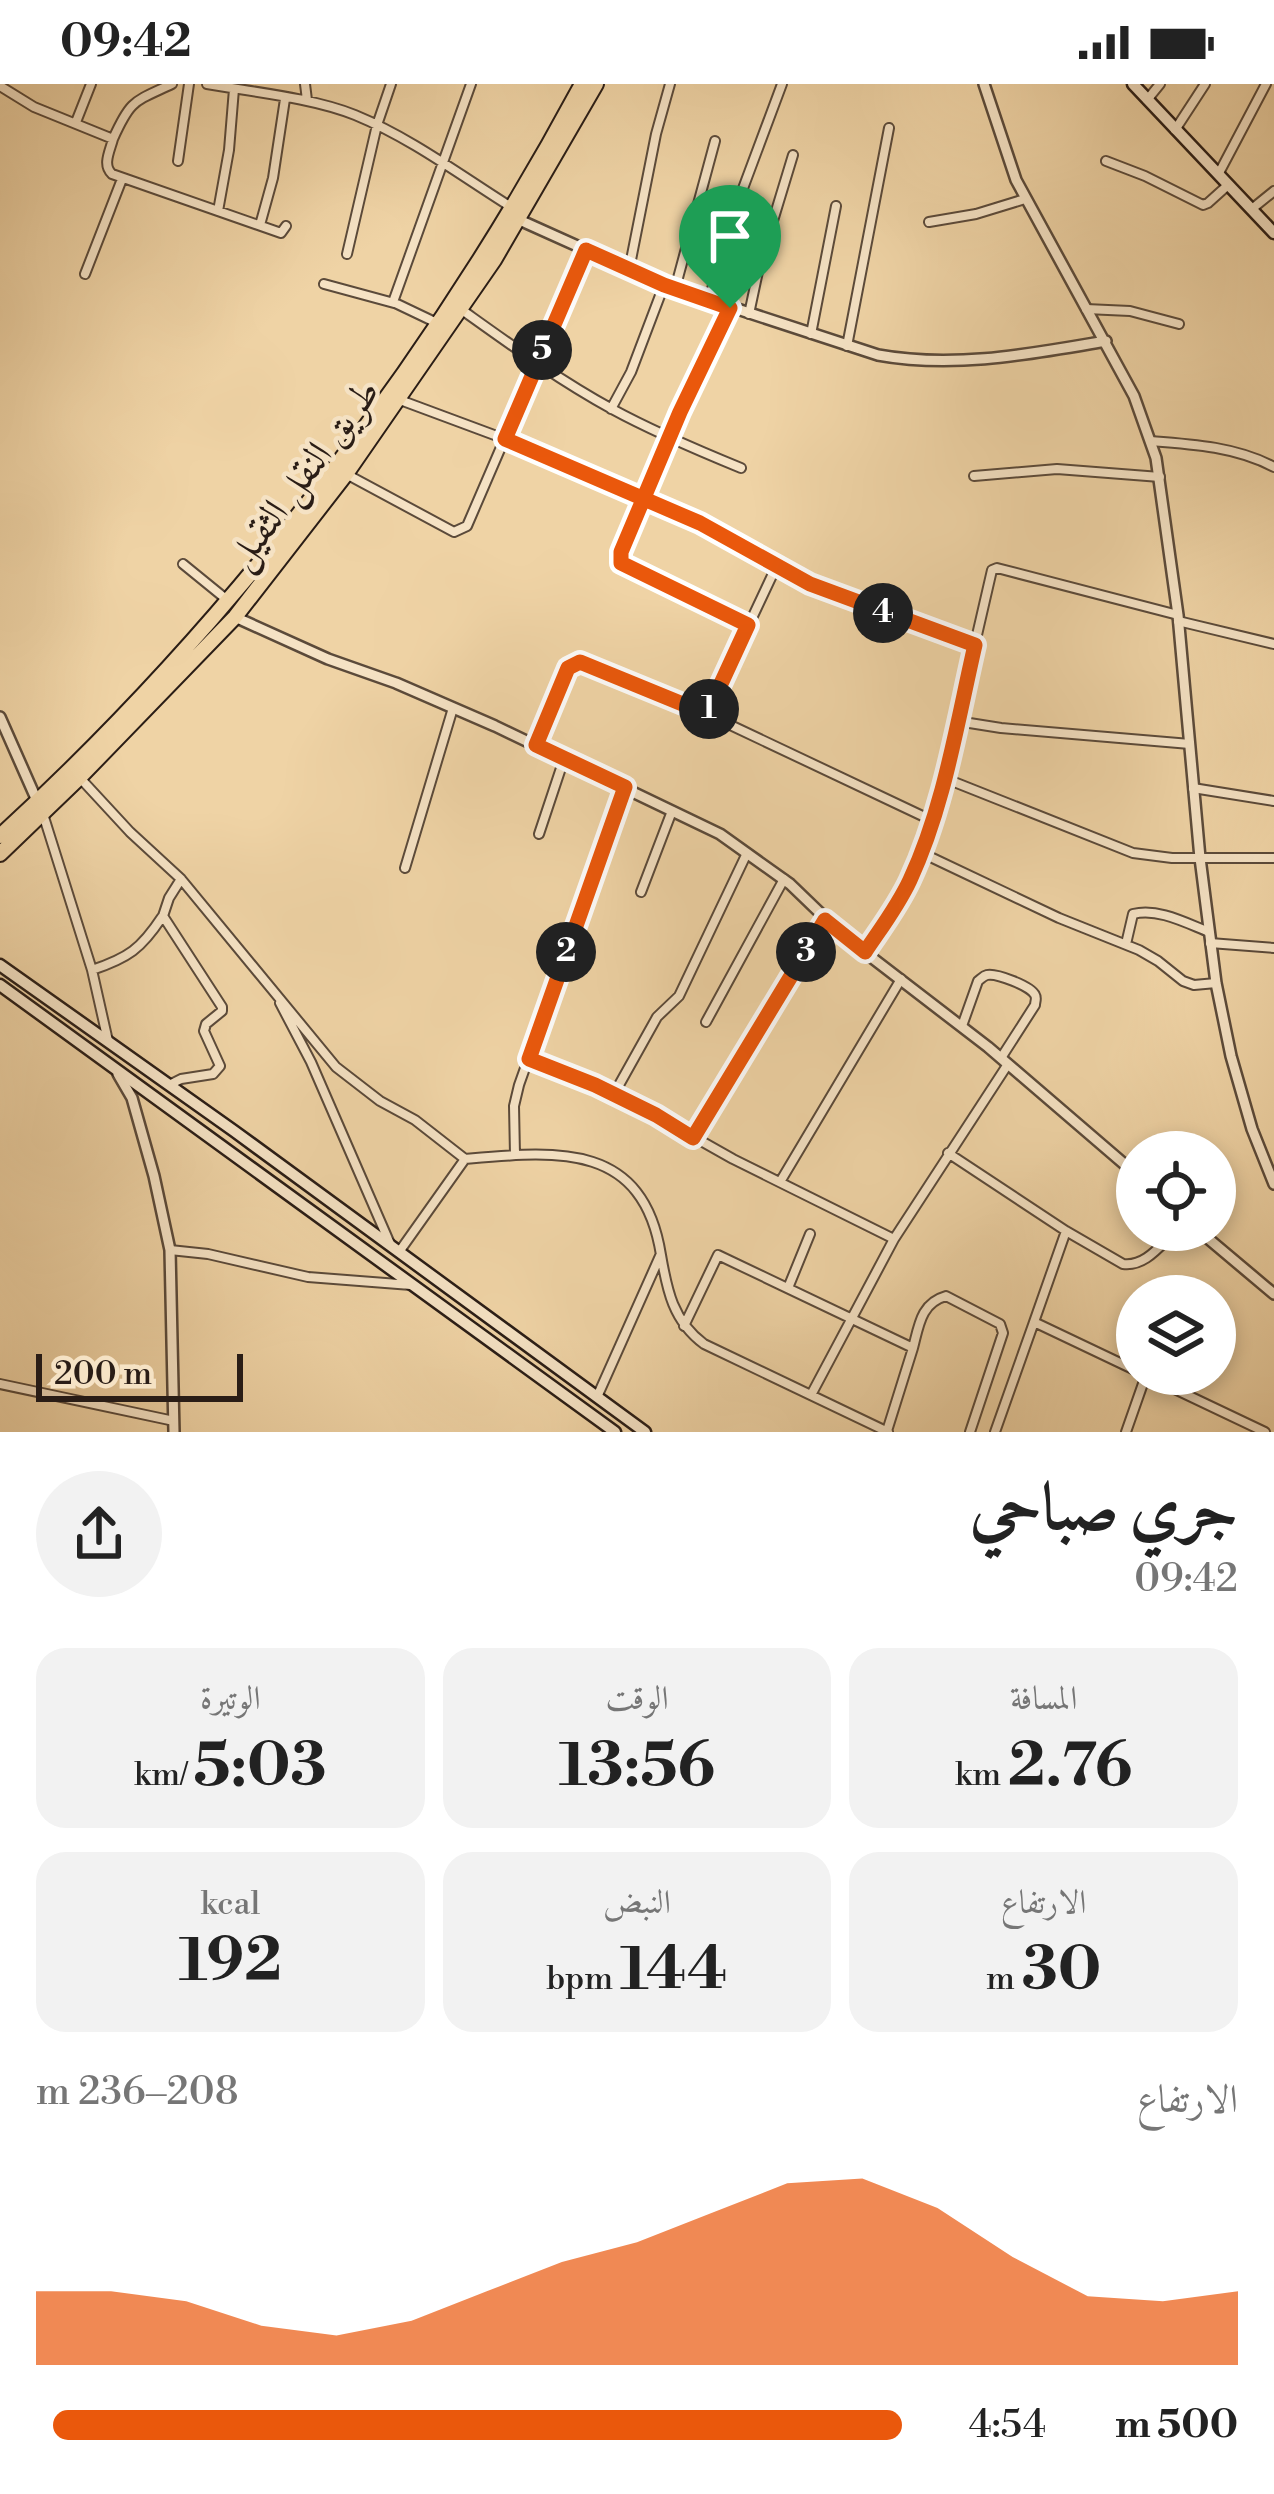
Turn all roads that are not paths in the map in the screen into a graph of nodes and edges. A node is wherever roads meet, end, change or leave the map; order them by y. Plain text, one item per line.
1 (91, 84) edge
2 (172, 84) edge
3 (189, 84) edge
4 (207, 84) edge
5 (304, 84) edge
6 (391, 84) edge
7 (471, 84) edge
8 (583, 84) edge
9 (596, 84) edge
10 (670, 84) edge
11 (782, 84) edge
12 (984, 84) edge
13 (1133, 84) edge
14 (1160, 84) edge
15 (1205, 84) edge
16 (1266, 84) edge
17 (223, 85) edge
18 (0, 86) edge
19 (234, 89) junction
20 (285, 99) junction
21 (307, 100) junction
22 (1148, 100) junction
23 (76, 122) junction
24 (377, 125) junction
25 (889, 128) dead end
26 (1175, 130) junction
27 (113, 140) junction
28 (716, 142) dead end
29 (793, 155) dead end
30 (1106, 160) dead end
31 (178, 161) dead end
32 (443, 161) junction
33 (1219, 173) junction
34 (122, 178) junction
35 (1229, 184) junction
36 (1274, 191) edge
37 (1024, 199) junction
38 (836, 206) dead end
39 (1253, 208) junction
40 (218, 211) junction
41 (512, 214) junction
42 (929, 223) dead end
43 (260, 225) junction
44 (286, 226) dead end
45 (1274, 233) edge
46 (586, 250) junction
47 (347, 254) dead end
48 (629, 270) junction
49 (85, 274) dead end
50 (324, 284) dead end
51 (669, 287) junction
52 (709, 302) junction
53 (394, 304) junction
54 (730, 308) junction
55 (1086, 309) junction
56 (462, 310) junction
57 (749, 314) junction
58 (438, 323) junction
59 (1180, 324) dead end
60 (810, 335) junction
61 (1106, 341) junction
62 (847, 346) junction
63 (536, 363) junction
64 (400, 400) junction
65 (611, 409) junction
66 (668, 438) junction
67 (505, 439) junction
68 (1150, 441) junction
69 (1274, 467) edge
70 (741, 468) dead end
71 (346, 474) junction
72 (974, 476) dead end
73 (1160, 477) junction
74 (644, 500) junction
75 (183, 564) dead end
76 (777, 566) junction
77 (227, 600) junction
78 (235, 617) junction
79 (1178, 618) junction
80 (748, 625) junction
81 (1274, 644) edge
82 (975, 645) junction
83 (453, 708) junction
84 (707, 714) junction
85 (0, 718) edge
86 (957, 721) junction
87 (1190, 743) junction
88 (536, 745) junction
89 (564, 759) junction
90 (79, 778) junction
91 (944, 778) junction
92 (625, 787) junction
93 (1193, 788) junction
94 (1274, 801) edge
95 (40, 808) junction
96 (672, 809) junction
97 (931, 820) junction
98 (539, 834) dead end
99 (0, 836) edge
100 (748, 852) junction
101 (0, 854) edge
102 (922, 854) junction
103 (1200, 858) junction
104 (1274, 858) edge
105 (405, 868) dead end
106 (181, 879) junction
107 (784, 879) junction
108 (641, 892) dead end
109 (163, 916) junction
110 (825, 920) junction
111 (1209, 937) junction
112 (1126, 944) junction
113 (1274, 948) edge
114 (865, 952) junction
115 (0, 965) edge
116 (92, 970) junction
117 (901, 979) junction
118 (1216, 983) junction
119 (0, 985) edge
120 (280, 1002) junction
121 (706, 1022) dead end
122 (962, 1026) junction
123 (108, 1042) junction
124 (529, 1059) junction
125 (1004, 1061) junction
126 (111, 1065) junction
127 (169, 1085) junction
128 (614, 1094) junction
129 (693, 1138) junction
130 (948, 1153) junction
131 (515, 1155) junction
132 (1116, 1156) edge
133 (465, 1159) junction
134 (780, 1182) junction
135 (1274, 1184) edge
136 (1066, 1231) junction
137 (810, 1234) dead end
138 (894, 1239) junction
139 (395, 1249) junction
140 (170, 1250) junction
141 (1155, 1251) edge
142 (1223, 1251) edge
143 (661, 1254) junction
144 (415, 1285) junction
145 (788, 1288) junction
146 (1274, 1294) edge
147 (851, 1320) junction
148 (1034, 1322) junction
149 (684, 1326) junction
150 (512, 1335) junction
151 (502, 1348) junction
152 (913, 1348) junction
153 (1116, 1361) edge
154 (0, 1384) edge
155 (811, 1395) junction
156 (1136, 1395) edge
157 (1187, 1395) edge
158 (597, 1397) junction
159 (174, 1426) edge
160 (616, 1432) edge
161 (645, 1432) edge
162 (887, 1432) edge
163 (970, 1432) edge
164 (995, 1432) edge
165 (1126, 1432) edge
166 (1265, 1432) edge

1 - 23 street
2 - 27 street
3 - 31 street
4 - 17 street
5 - 21 street
6 - 24 street
7 - 32 street
8 - 41 highway, طريق النقل الثقيل
9 - 41 highway, طريق النقل الثقيل
10 - 48 street
11 - 52 street
12 - 37 street
13 - 22 main road
14 - 22 street
15 - 26 street
16 - 33 street
17 - 19 street
18 - 23 street
19 - 20 street
19 - 40 street
20 - 21 street
20 - 43 street
21 - 24 street
22 - 26 main road
23 - 27 street
24 - 32 street
24 - 47 street
25 - 62 street
26 - 33 main road
27 - 34 street
28 - 51 street
29 - 57 street
30 - 35 street
32 - 41 street
32 - 53 street
33 - 35 main road
34 - 40 street
34 - 49 street
35 - 39 main road
36 - 39 street
37 - 42 street
37 - 55 street
38 - 60 street
39 - 45 main road
40 - 43 street
41 - 46 street
41 - 56 highway, طريق النقل الثقيل
41 - 58 highway, طريق النقل الثقيل
43 - 44 street
46 - 48 street
46 - 63 street
48 - 51 street
50 - 53 street
51 - 52 street
51 - 65 street
52 - 54 street
53 - 58 street
54 - 57 street
54 - 66 street
55 - 59 street
55 - 61 street
56 - 63 street
56 - 64 highway, طريق النقل الثقيل
57 - 60 street
58 - 77 highway, طريق النقل الثقيل
60 - 62 street
61 - 62 street
61 - 68 street
63 - 65 street
63 - 67 street
64 - 67 street
64 - 71 highway, طريق النقل الثقيل
65 - 66 street
66 - 70 street
66 - 74 street
67 - 71 street
67 - 74 street
68 - 69 street
68 - 73 street
71 - 78 highway, طريق النقل الثقيل
72 - 73 street
73 - 79 street
74 - 76 street
74 - 80 street
75 - 77 street
76 - 80 street
76 - 82 street
77 - 95 highway, طريق النقل الثقيل
78 - 83 street
78 - 90 highway, طريق النقل الثقيل
79 - 81 street
79 - 82 street
79 - 87 street
80 - 84 street
82 - 86 street
83 - 88 street
83 - 105 street
84 - 88 street
84 - 97 street
85 - 95 street
86 - 87 street
86 - 91 street
87 - 93 street
88 - 89 street
89 - 92 street
89 - 98 street
90 - 95 highway, طريق النقل الثقيل
90 - 106 street
91 - 97 street
91 - 103 street
92 - 96 street
92 - 124 street
93 - 94 street
93 - 103 street
95 - 99 highway, طريق النقل الثقيل
95 - 101 highway, طريق النقل الثقيل
95 - 116 street
96 - 100 street
96 - 108 street
97 - 102 street
100 - 107 street
100 - 128 street
102 - 112 street
102 - 114 street
103 - 104 street
103 - 111 street
106 - 109 street
106 - 120 street
107 - 110 street
107 - 121 street
109 - 116 street
109 - 127 street
110 - 114 street
110 - 129 street
111 - 112 street
111 - 113 street
111 - 118 street
112 - 118 street
114 - 117 street
115 - 123 main road
116 - 123 street
117 - 122 street
117 - 134 street
118 - 135 street
119 - 126 main road
120 - 133 street
120 - 139 street
122 - 125 street
122 - 125 street
123 - 127 main road
124 - 128 street
124 - 131 street
125 - 130 street
125 - 132 street
126 - 140 street
126 - 144 main road
127 - 139 main road
128 - 129 street
129 - 134 street
130 - 136 street
130 - 138 street
131 - 133 street
131 - 143 street
133 - 139 street
134 - 138 street
136 - 141 street
136 - 148 street
137 - 145 street
138 - 147 street
139 - 150 main road
140 - 144 street
140 - 159 street
142 - 146 street
143 - 149 street
143 - 158 street
144 - 151 main road
145 - 147 street
145 - 149 street
147 - 152 street
147 - 155 street
148 - 153 street
148 - 164 street
149 - 155 street
150 - 151 main road
150 - 158 main road
151 - 160 main road
152 - 162 street
152 - 163 street
154 - 159 street
155 - 162 street
156 - 165 street
157 - 166 street
158 - 161 main road

